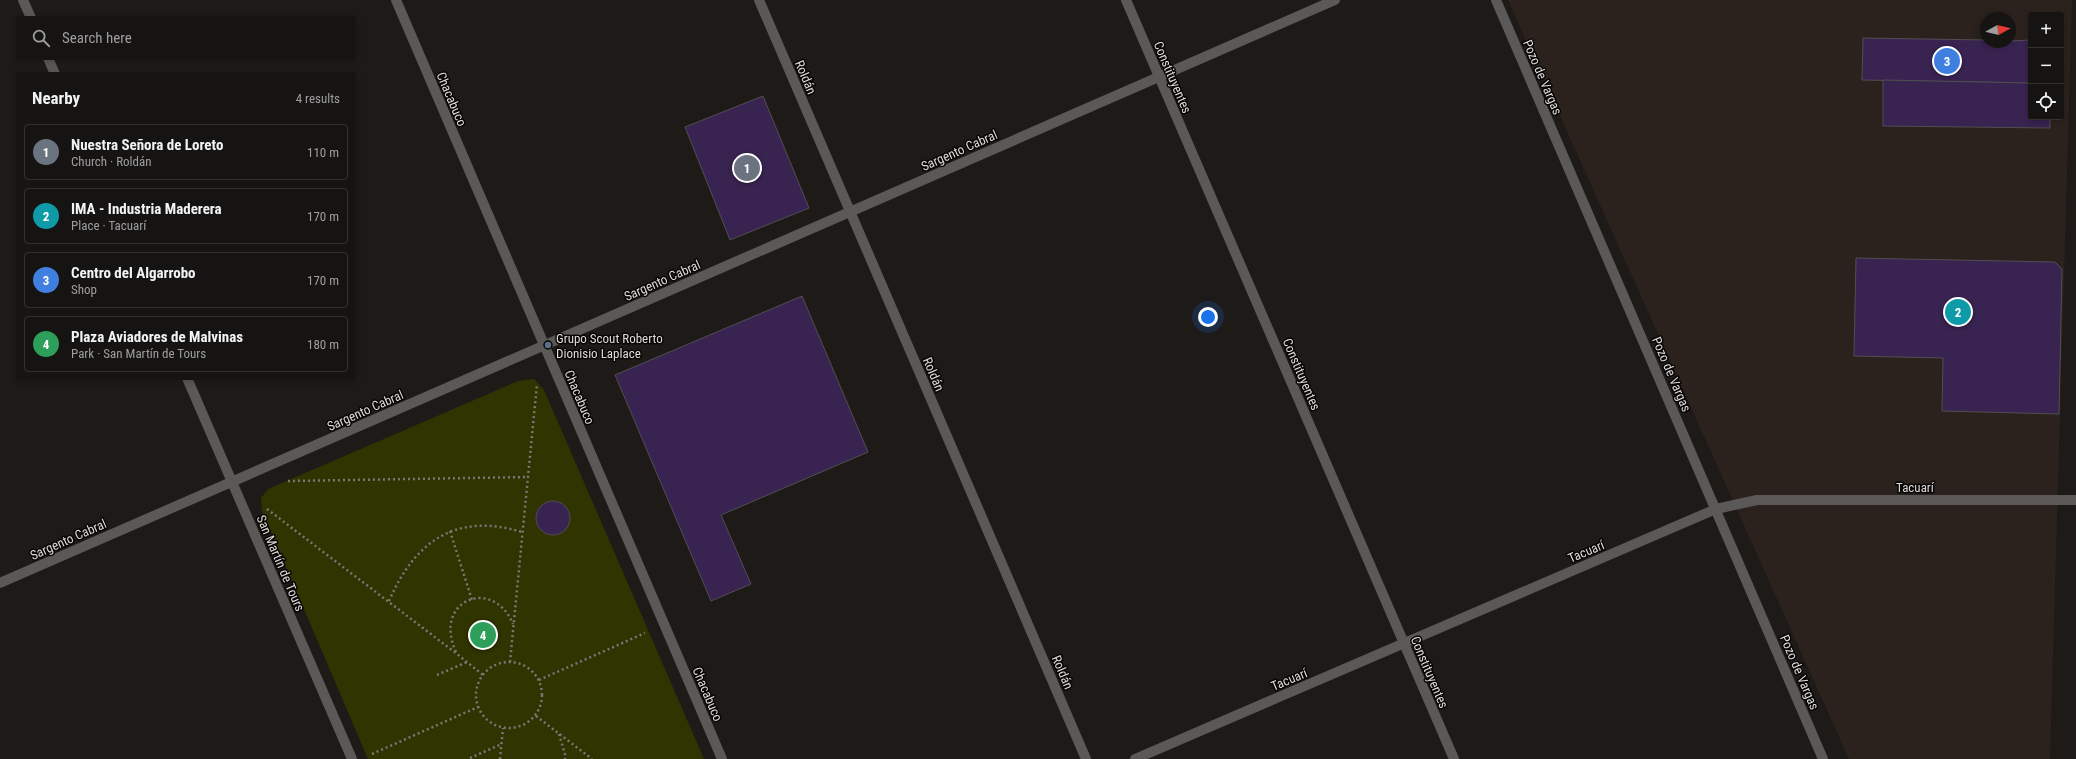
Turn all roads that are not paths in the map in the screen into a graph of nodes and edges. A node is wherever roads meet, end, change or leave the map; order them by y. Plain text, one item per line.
1 (23, 0) edge
2 (396, 0) edge
3 (759, 0) edge
4 (1126, 0) edge
5 (1334, 0) edge
6 (1496, 0) edge
7 (30, 16) edge
8 (49, 60) edge
9 (54, 72) edge
10 (1159, 77) junction
11 (850, 212) junction
12 (542, 347) junction
13 (188, 380) edge
14 (232, 482) junction
15 (2076, 500) edge
16 (1716, 509) junction
17 (0, 583) edge
18 (1404, 643) junction
19 (352, 759) edge
20 (722, 759) edge
21 (1086, 759) edge
22 (1135, 759) edge
23 (1454, 759) edge
24 (1823, 759) edge

1 - 7 street
2 - 12 street, Chacabuco
3 - 11 street, Roldán
4 - 10 street, Constituyentes
5 - 10 street, Sargento Cabral
6 - 16 street, Pozo de Vargas
8 - 9 street
10 - 11 street, Sargento Cabral
10 - 18 street, Constituyentes
11 - 12 street, Sargento Cabral
11 - 21 street, Roldán
12 - 14 street, Sargento Cabral
12 - 20 street, Chacabuco
13 - 14 street, San Martín de Tours
14 - 17 street, Sargento Cabral
14 - 19 street, San Martín de Tours
15 - 16 street, Tacuarí
16 - 18 street, Tacuarí
16 - 24 street, Pozo de Vargas
18 - 22 street, Tacuarí
18 - 23 street, Constituyentes

